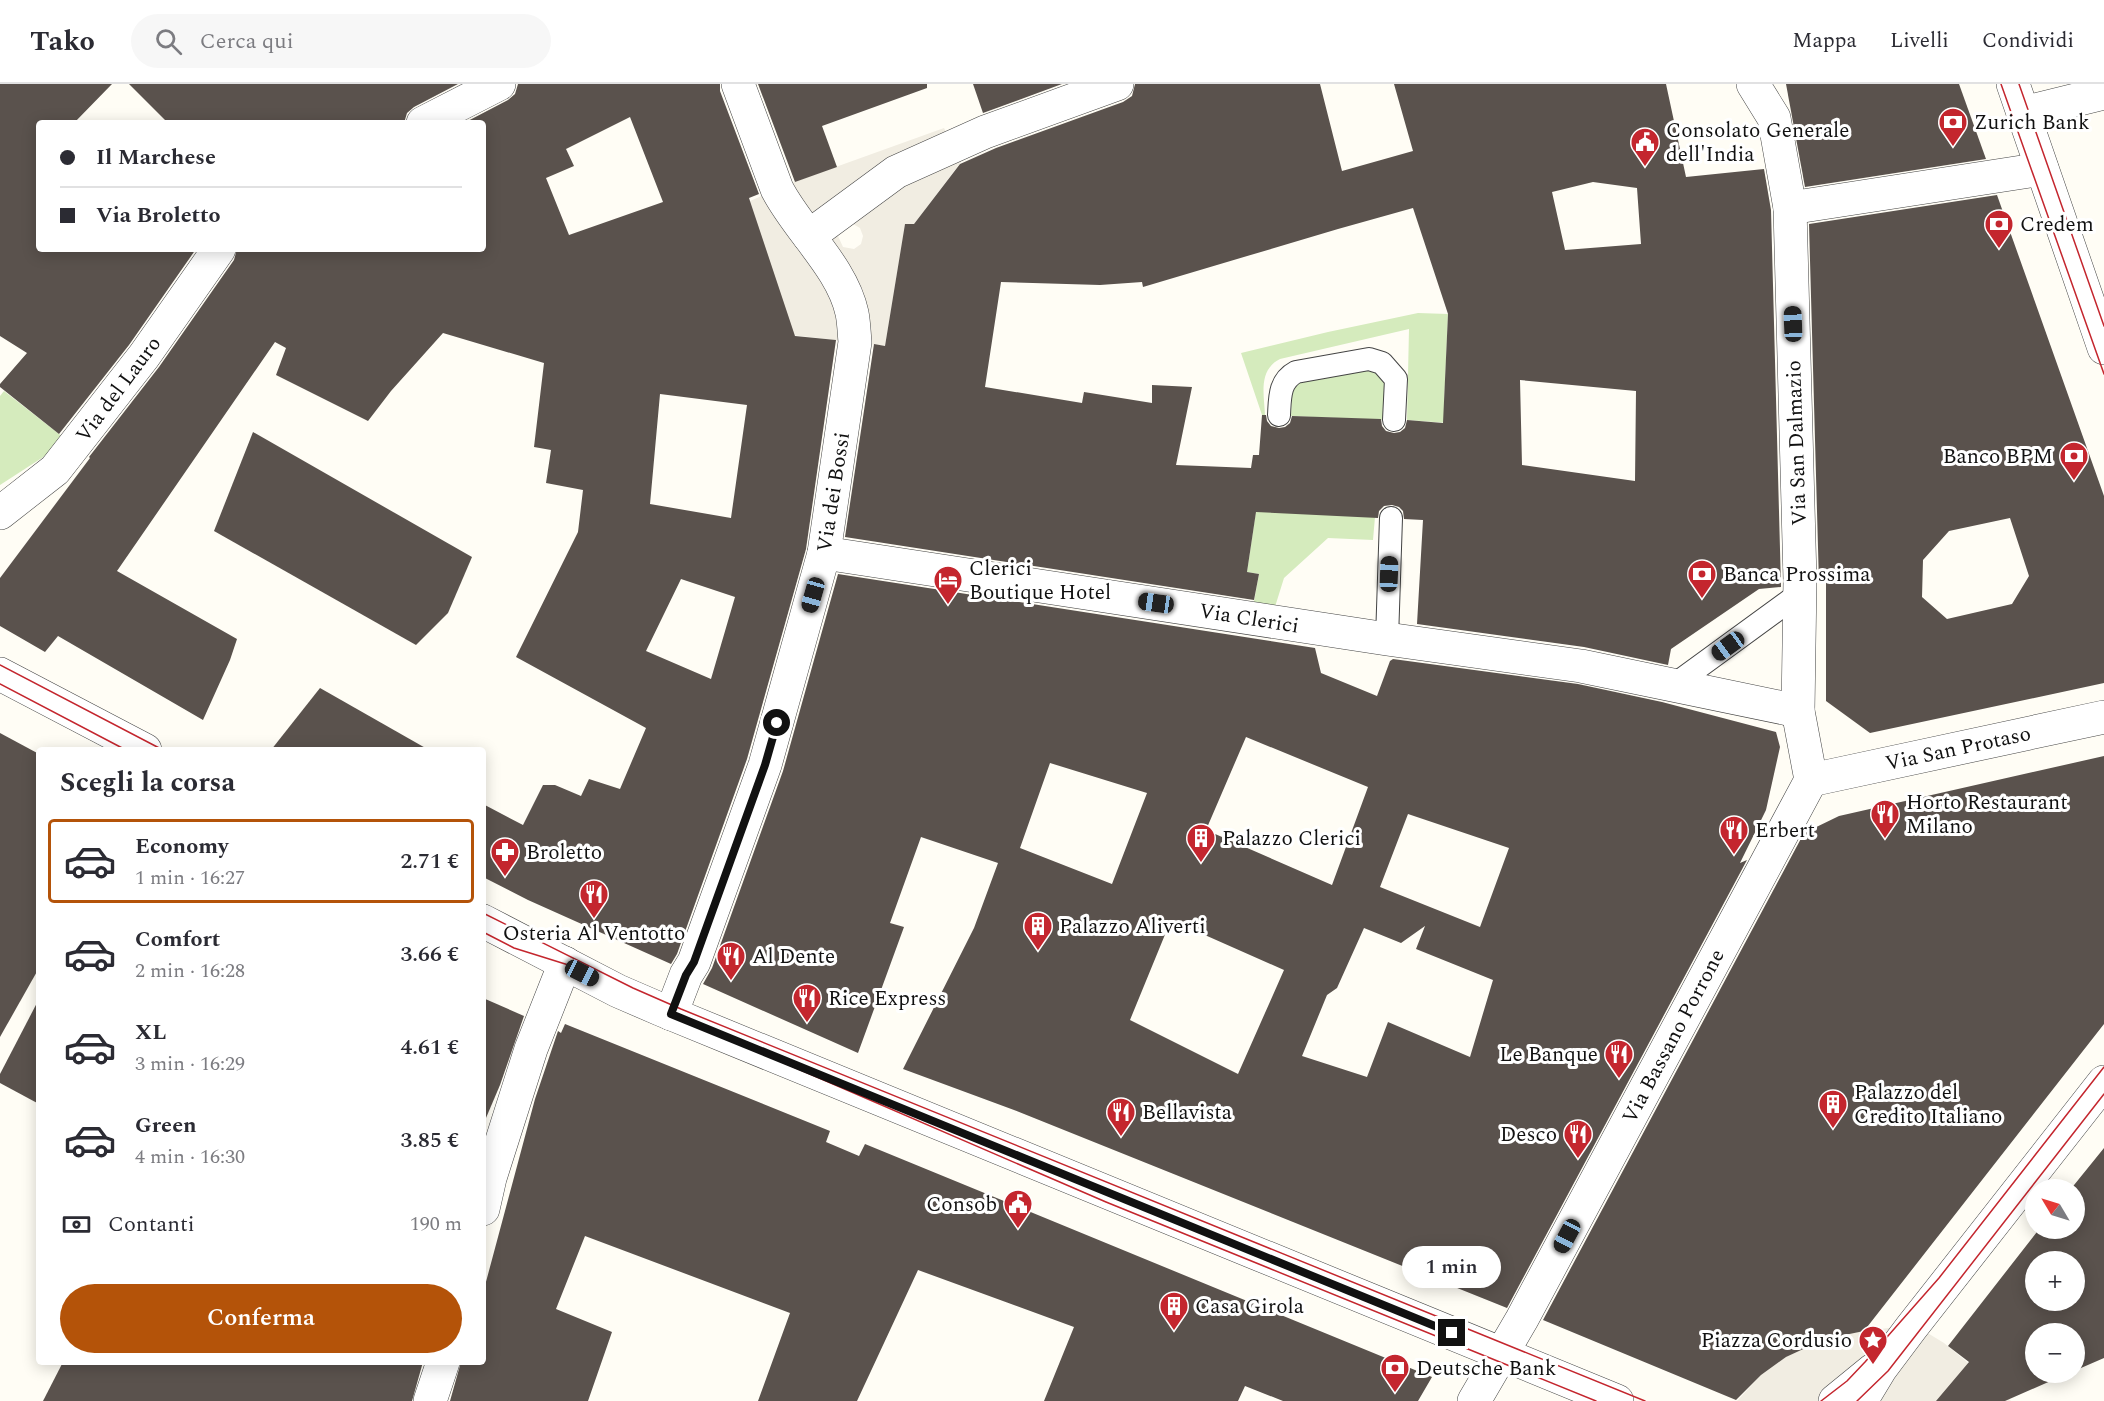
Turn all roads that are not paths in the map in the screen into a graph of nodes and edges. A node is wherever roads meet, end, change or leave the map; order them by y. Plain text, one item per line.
1 (499, 84) edge
2 (1117, 84) edge
3 (1753, 84) edge
4 (740, 89) edge
5 (2104, 93) edge
6 (2018, 99) edge
7 (429, 120) edge
8 (2042, 169) junction
9 (1790, 208) junction
10 (809, 236) junction
11 (217, 252) edge
12 (2104, 348) edge
13 (1279, 416) dead end
14 (1394, 420) dead end
15 (0, 513) edge
16 (1391, 518) dead end
17 (824, 553) junction
18 (1800, 593) junction
19 (1387, 639) junction
20 (0, 674) edge
21 (1674, 685) junction
22 (1798, 711) junction
23 (2104, 717) edge
24 (139, 747) edge
25 (1811, 780) junction
26 (486, 923) edge
27 (565, 963) junction
28 (671, 1014) junction
29 (2104, 1082) edge
30 (486, 1196) edge
31 (1911, 1328) junction
32 (1503, 1354) junction
33 (442, 1365) edge
34 (430, 1401) edge
35 (1474, 1401) edge
36 (1617, 1401) edge
37 (1835, 1401) edge
38 (1861, 1401) edge

1 - 7 street
2 - 10 street
3 - 9 street, Via San Dalmazio
4 - 10 street, Via dei Bossi
5 - 6 street
6 - 8 street
8 - 9 street
8 - 12 street
9 - 18 street, Via San Dalmazio
10 - 17 street, Via dei Bossi
11 - 15 street, Via del Lauro
13 - 14 lane
16 - 19 lane
17 - 19 street, Via Clerici
17 - 28 street, Via dei Bossi
18 - 21 lane
18 - 22 street, Via San Dalmazio
19 - 21 street, Via Clerici
20 - 24 street
21 - 22 street, Via Clerici
22 - 25 street
23 - 25 street, Via San Protaso
25 - 32 street, Via Bassano Porrone
26 - 27 street
27 - 28 street
27 - 30 street
28 - 32 street
29 - 31 street
31 - 37 street
31 - 38 street
32 - 35 street, Via Bassano Porrone
32 - 36 street
33 - 34 street

